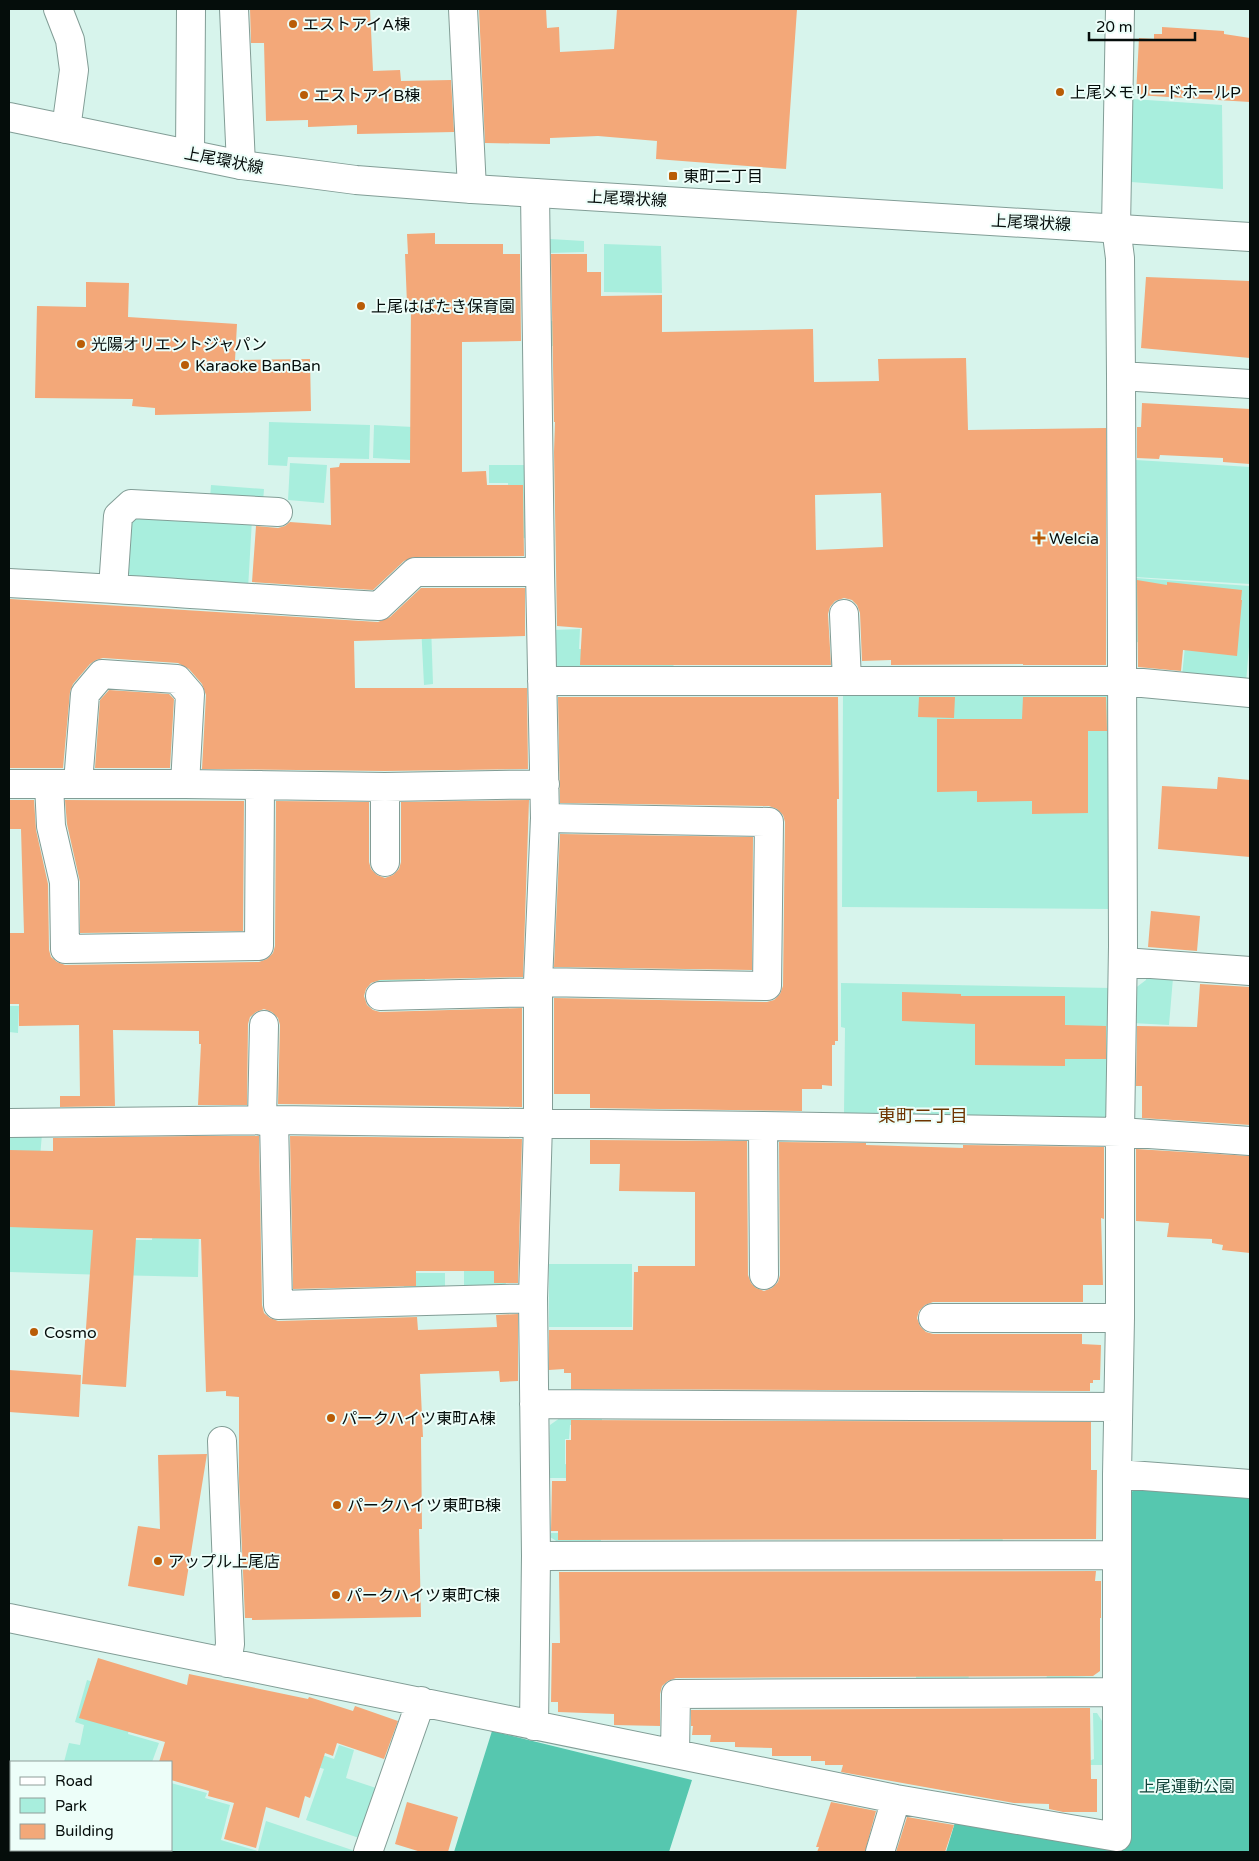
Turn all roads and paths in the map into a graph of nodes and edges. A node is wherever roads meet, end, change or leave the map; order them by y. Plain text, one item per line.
1 (58, 9) edge
2 (191, 9) edge
3 (234, 9) edge
4 (463, 9) edge
5 (1120, 9) edge
6 (9, 117) edge
7 (66, 129) junction
8 (190, 154) junction
9 (242, 165) junction
10 (472, 189) junction
11 (535, 193) junction
12 (1116, 228) junction
13 (1250, 236) edge
14 (1121, 376) junction
15 (1250, 384) edge
16 (278, 512) dead end
17 (540, 572) junction
18 (9, 583) edge
19 (112, 588) junction
20 (844, 614) dead end
21 (542, 681) junction
22 (847, 681) junction
23 (1121, 682) junction
24 (1250, 693) edge
25 (78, 783) junction
26 (9, 784) edge
27 (49, 784) junction
28 (185, 784) junction
29 (545, 784) junction
30 (260, 785) junction
31 (385, 787) junction
32 (545, 818) junction
33 (385, 862) dead end
34 (1123, 962) junction
35 (1250, 971) edge
36 (538, 987) junction
37 (380, 996) dead end
38 (264, 1025) dead end
39 (268, 1121) junction
40 (9, 1123) edge
41 (538, 1123) junction
42 (763, 1126) junction
43 (1120, 1132) junction
44 (1250, 1141) edge
45 (764, 1275) dead end
46 (533, 1298) junction
47 (933, 1318) dead end
48 (1120, 1318) junction
49 (534, 1404) junction
50 (1118, 1407) junction
51 (222, 1441) dead end
52 (1117, 1474) junction
53 (1250, 1484) edge
54 (1117, 1555) junction
55 (536, 1556) junction
56 (9, 1618) edge
57 (228, 1663) junction
58 (1116, 1692) junction
59 (420, 1701) junction
60 (534, 1726) junction
61 (675, 1753) junction
62 (896, 1800) junction
63 (368, 1852) edge
64 (880, 1852) edge

1 - 7 street
2 - 8 street
3 - 9 street
4 - 10 street
5 - 12 street
6 - 7 street, 上尾環状線
7 - 8 street, 上尾環状線
8 - 9 street, 上尾環状線
9 - 10 street, 上尾環状線
10 - 11 street, 上尾環状線
11 - 12 street, 上尾環状線
11 - 17 street
12 - 13 street, 上尾環状線
12 - 14 street
14 - 15 street
14 - 23 street
16 - 19 street
17 - 19 street
17 - 21 street
18 - 19 street
20 - 22 street
21 - 22 street
21 - 29 street
22 - 23 street
23 - 24 street
23 - 34 street
25 - 27 street
25 - 28 street
25 - 28 street
26 - 27 street
27 - 30 street
28 - 30 street
29 - 31 street
29 - 32 street
30 - 31 street
31 - 33 street
32 - 36 street
32 - 36 street
34 - 35 street
34 - 43 street
36 - 37 street
36 - 41 street
38 - 39 street
39 - 40 street
39 - 41 street
39 - 46 street
41 - 42 street
41 - 46 street
42 - 43 street
42 - 45 street
43 - 44 street
43 - 48 street
46 - 49 street
47 - 48 street
48 - 50 street
49 - 50 street
49 - 55 street
50 - 52 street
51 - 57 street
52 - 53 street
52 - 54 street
54 - 55 street
54 - 58 street
55 - 60 street
56 - 57 street
57 - 59 street
58 - 61 street
58 - 62 street
59 - 60 street
59 - 63 street
60 - 61 street
61 - 62 street
62 - 64 street

